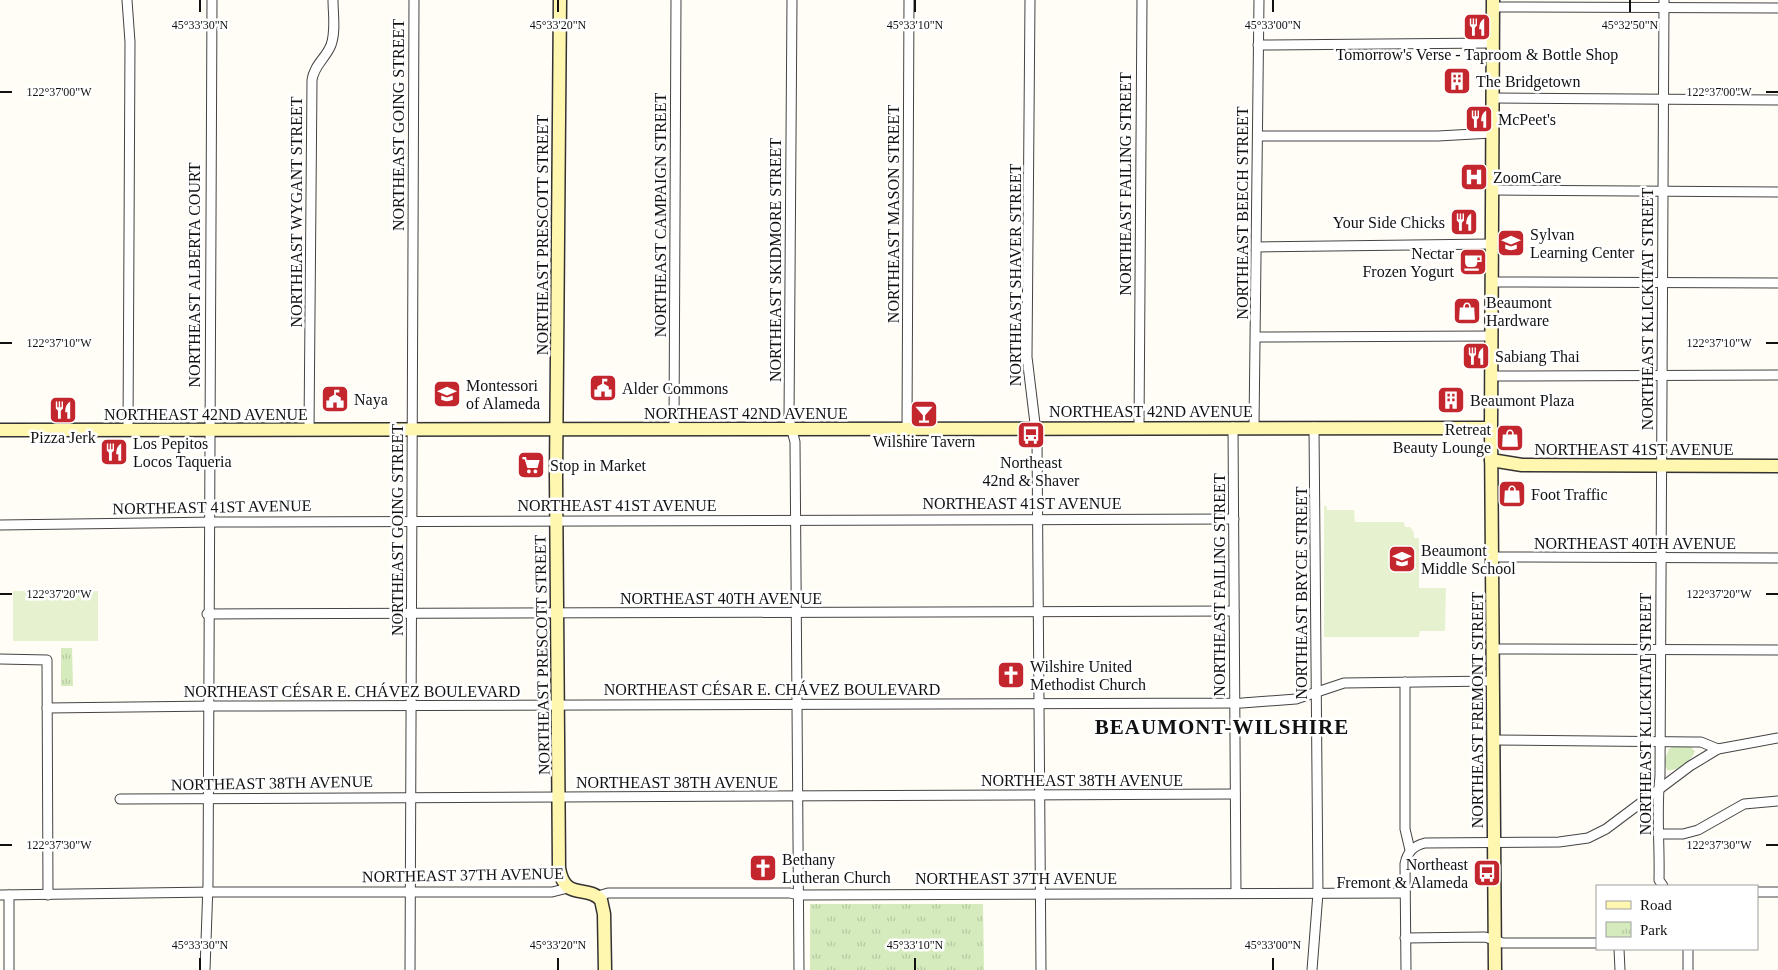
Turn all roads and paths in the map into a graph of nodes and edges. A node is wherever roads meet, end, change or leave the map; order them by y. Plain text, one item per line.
1 (127, 0) edge
2 (212, 0) edge
3 (333, 0) edge
4 (414, 0) edge
5 (560, 0) edge
6 (676, 0) edge
7 (792, 0) edge
8 (909, 0) edge
9 (1030, 0) edge
10 (1142, 0) edge
11 (1259, 0) edge
12 (1493, 3) edge
13 (1664, 4) edge
14 (1778, 8) edge
15 (1493, 43) junction
16 (1258, 45) junction
17 (1492, 98) junction
18 (1664, 99) junction
19 (1778, 100) edge
20 (1492, 133) junction
21 (1258, 136) junction
22 (1492, 190) junction
23 (1663, 191) junction
24 (1778, 192) edge
25 (1492, 244) junction
26 (1257, 247) junction
27 (1492, 282) junction
28 (1662, 283) junction
29 (1778, 283) edge
30 (1492, 336) junction
31 (1256, 337) junction
32 (1662, 374) junction
33 (1778, 375) edge
34 (1491, 376) junction
35 (1314, 426) junction
36 (1233, 427) junction
37 (1254, 427) junction
38 (907, 428) junction
39 (1034, 428) junction
40 (1139, 428) junction
41 (1491, 428) junction
42 (792, 429) junction
43 (0, 430) edge
44 (128, 430) junction
45 (208, 430) junction
46 (310, 430) junction
47 (412, 430) junction
48 (557, 430) junction
49 (674, 430) junction
50 (1491, 460) junction
51 (1661, 466) junction
52 (1778, 466) edge
53 (1234, 519) junction
54 (1038, 520) junction
55 (796, 521) junction
56 (412, 522) junction
57 (557, 522) junction
58 (208, 523) junction
59 (0, 525) edge
60 (1492, 557) junction
61 (1661, 558) junction
62 (1778, 558) edge
63 (1234, 610) junction
64 (1039, 611) junction
65 (796, 612) junction
66 (411, 613) junction
67 (558, 613) junction
68 (208, 614) junction
69 (1492, 648) junction
70 (1660, 649) junction
71 (1778, 650) edge
72 (0, 660) edge
73 (1493, 681) junction
74 (1405, 682) junction
75 (1316, 692) junction
76 (1235, 703) junction
77 (797, 704) junction
78 (1039, 704) junction
79 (411, 705) junction
80 (558, 705) junction
81 (208, 707) junction
82 (47, 708) junction
83 (1778, 738) edge
84 (1493, 740) junction
85 (1660, 741) junction
86 (1718, 749) junction
87 (1658, 789) junction
88 (1235, 794) junction
89 (1040, 795) junction
90 (798, 796) junction
91 (208, 797) junction
92 (411, 797) junction
93 (559, 797) junction
94 (120, 799) dead end
95 (1778, 800) edge
96 (1660, 834) junction
97 (1494, 842) junction
98 (1410, 850) junction
99 (1662, 885) edge
100 (568, 888) junction
101 (410, 892) junction
102 (1758, 892) edge
103 (206, 893) junction
104 (1236, 893) junction
105 (1318, 893) junction
106 (1405, 893) junction
107 (1041, 894) junction
108 (1778, 894) edge
109 (5, 895) edge
110 (48, 895) junction
111 (800, 895) junction
112 (598, 896) junction
113 (1405, 938) junction
114 (1494, 940) junction
115 (1596, 943) edge
116 (1619, 950) edge
117 (1688, 950) edge
118 (9, 970) edge
119 (205, 970) edge
120 (410, 970) edge
121 (605, 970) edge
122 (799, 970) edge
123 (1041, 970) edge
124 (1312, 970) edge
125 (1406, 970) edge
126 (1495, 970) edge
127 (1620, 970) edge
128 (1688, 970) edge

1 - 44 street
2 - 45 street, NORTHEAST ALBERTA COURT
3 - 46 street, NORTHEAST WYGANT STREET
4 - 47 street, NORTHEAST GOING STREET
5 - 48 street, NORTHEAST PRESCOTT STREET
6 - 49 street, NORTHEAST CAMPAIGN STREET
7 - 42 street, NORTHEAST SKIDMORE STREET
8 - 38 street, NORTHEAST MASON STREET
9 - 39 street, NORTHEAST SHAVER STREET
10 - 40 street, NORTHEAST FAILING STREET
11 - 16 street, NORTHEAST BEECH STREET
12 - 13 street
12 - 15 street, NORTHEAST FREMONT STREET
13 - 14 street
13 - 18 street, NORTHEAST KLICKITAT STREET
15 - 16 street
15 - 17 street, NORTHEAST FREMONT STREET
16 - 21 street, NORTHEAST BEECH STREET
17 - 18 street
17 - 20 street, NORTHEAST FREMONT STREET
18 - 19 street
18 - 23 street, NORTHEAST KLICKITAT STREET
20 - 21 street
20 - 22 street, NORTHEAST FREMONT STREET
21 - 26 street, NORTHEAST BEECH STREET
22 - 23 street
22 - 25 street, NORTHEAST FREMONT STREET
23 - 24 street
23 - 28 street, NORTHEAST KLICKITAT STREET
25 - 26 street
25 - 27 street, NORTHEAST FREMONT STREET
26 - 31 street, NORTHEAST BEECH STREET
27 - 28 street
27 - 30 street, NORTHEAST FREMONT STREET
28 - 29 street
28 - 32 street, NORTHEAST KLICKITAT STREET
30 - 31 street
30 - 34 street, NORTHEAST FREMONT STREET
31 - 37 street, NORTHEAST BEECH STREET
32 - 33 street
32 - 34 street
32 - 51 street, NORTHEAST KLICKITAT STREET
34 - 41 street, NORTHEAST FREMONT STREET
35 - 37 street, NORTHEAST 42ND AVENUE
35 - 41 street, NORTHEAST 42ND AVENUE
35 - 75 street, NORTHEAST BRYCE STREET
36 - 37 street, NORTHEAST 42ND AVENUE
36 - 40 street, NORTHEAST 42ND AVENUE
36 - 53 street, NORTHEAST FAILING STREET
38 - 39 street, NORTHEAST 42ND AVENUE
38 - 42 street, NORTHEAST 42ND AVENUE
39 - 40 street, NORTHEAST 42ND AVENUE
39 - 54 street, NORTHEAST SHAVER STREET
41 - 50 street, NORTHEAST FREMONT STREET
42 - 49 street, NORTHEAST 42ND AVENUE
42 - 55 street, NORTHEAST SKIDMORE STREET
43 - 44 street, NORTHEAST 42ND AVENUE
44 - 45 street, NORTHEAST 42ND AVENUE
45 - 46 street, NORTHEAST 42ND AVENUE
45 - 58 street, NORTHEAST ALBERTA COURT
46 - 47 street, NORTHEAST 42ND AVENUE
47 - 48 street, NORTHEAST 42ND AVENUE
47 - 56 street, NORTHEAST GOING STREET
48 - 49 street, NORTHEAST 42ND AVENUE
48 - 57 street, NORTHEAST PRESCOTT STREET
50 - 51 street, NORTHEAST 41ST AVENUE
50 - 60 street, NORTHEAST FREMONT STREET
51 - 52 street, NORTHEAST 41ST AVENUE
51 - 61 street, NORTHEAST KLICKITAT STREET
53 - 54 street, NORTHEAST 41ST AVENUE
53 - 63 street, NORTHEAST FAILING STREET
54 - 55 street, NORTHEAST 41ST AVENUE
54 - 64 street, NORTHEAST SHAVER STREET
55 - 57 street, NORTHEAST 41ST AVENUE
55 - 65 street, NORTHEAST SKIDMORE STREET
56 - 57 street, NORTHEAST 41ST AVENUE
56 - 58 street, NORTHEAST 41ST AVENUE
56 - 66 street, NORTHEAST GOING STREET
57 - 67 street, NORTHEAST PRESCOTT STREET
58 - 59 street, NORTHEAST 41ST AVENUE
58 - 68 street, NORTHEAST ALBERTA COURT
60 - 61 street, NORTHEAST 40TH AVENUE
60 - 69 street, NORTHEAST FREMONT STREET
61 - 62 street, NORTHEAST 40TH AVENUE
61 - 70 street, NORTHEAST KLICKITAT STREET
63 - 64 street, NORTHEAST 40TH AVENUE
63 - 76 street, NORTHEAST FAILING STREET
64 - 65 street, NORTHEAST 40TH AVENUE
64 - 78 street, NORTHEAST SHAVER STREET
65 - 67 street, NORTHEAST 40TH AVENUE
65 - 77 street, NORTHEAST SKIDMORE STREET
66 - 67 street, NORTHEAST 40TH AVENUE
66 - 68 street, NORTHEAST 40TH AVENUE
66 - 79 street, NORTHEAST GOING STREET
67 - 80 street, NORTHEAST PRESCOTT STREET
68 - 81 street, NORTHEAST ALBERTA COURT
69 - 70 street
69 - 73 street, NORTHEAST FREMONT STREET
70 - 71 street
70 - 85 street, NORTHEAST KLICKITAT STREET
72 - 82 street
73 - 74 street, NORTHEAST CÉSAR E. CHÁVEZ BOULEVARD
73 - 84 street, NORTHEAST FREMONT STREET
74 - 75 street, NORTHEAST CÉSAR E. CHÁVEZ BOULEVARD
74 - 98 street
75 - 76 street, NORTHEAST CÉSAR E. CHÁVEZ BOULEVARD
75 - 105 street, NORTHEAST BRYCE STREET
76 - 78 street, NORTHEAST CÉSAR E. CHÁVEZ BOULEVARD
76 - 88 street, NORTHEAST FAILING STREET
77 - 78 street, NORTHEAST CÉSAR E. CHÁVEZ BOULEVARD
77 - 80 street, NORTHEAST CÉSAR E. CHÁVEZ BOULEVARD
77 - 90 street, NORTHEAST SKIDMORE STREET
78 - 89 street, NORTHEAST SHAVER STREET
79 - 80 street, NORTHEAST CÉSAR E. CHÁVEZ BOULEVARD
79 - 81 street, NORTHEAST CÉSAR E. CHÁVEZ BOULEVARD
79 - 92 street, NORTHEAST GOING STREET
80 - 93 street, NORTHEAST PRESCOTT STREET
81 - 82 street, NORTHEAST CÉSAR E. CHÁVEZ BOULEVARD
81 - 91 street, NORTHEAST ALBERTA COURT
82 - 110 street
83 - 86 street
84 - 85 street
84 - 97 street, NORTHEAST FREMONT STREET
85 - 86 street
85 - 87 street, NORTHEAST KLICKITAT STREET
86 - 87 street
87 - 96 street, NORTHEAST KLICKITAT STREET
87 - 97 street
88 - 89 street, NORTHEAST 38TH AVENUE
88 - 104 street, NORTHEAST FAILING STREET
89 - 90 street, NORTHEAST 38TH AVENUE
89 - 107 street, NORTHEAST SHAVER STREET
90 - 93 street, NORTHEAST 38TH AVENUE
90 - 111 street, NORTHEAST SKIDMORE STREET
91 - 92 street, NORTHEAST 38TH AVENUE
91 - 94 street, NORTHEAST 38TH AVENUE
91 - 103 street, NORTHEAST ALBERTA COURT
92 - 93 street, NORTHEAST 38TH AVENUE
92 - 101 street, NORTHEAST GOING STREET
93 - 100 street, NORTHEAST PRESCOTT STREET
95 - 96 street
96 - 99 street, NORTHEAST KLICKITAT STREET
97 - 98 street
97 - 114 street, NORTHEAST FREMONT STREET
98 - 106 street
100 - 101 street, NORTHEAST 37TH AVENUE
100 - 112 street, NORTHEAST 37TH AVENUE
101 - 103 street, NORTHEAST 37TH AVENUE
101 - 120 street, NORTHEAST GOING STREET
102 - 108 street
103 - 110 street, NORTHEAST 37TH AVENUE
103 - 119 street, NORTHEAST ALBERTA COURT
104 - 105 street, NORTHEAST 37TH AVENUE
104 - 107 street, NORTHEAST 37TH AVENUE
105 - 106 street, NORTHEAST 37TH AVENUE
105 - 124 street, NORTHEAST BRYCE STREET
106 - 113 street
107 - 111 street, NORTHEAST 37TH AVENUE
107 - 123 street, NORTHEAST SHAVER STREET
109 - 110 street, NORTHEAST 37TH AVENUE
109 - 118 street
111 - 112 street, NORTHEAST 37TH AVENUE
111 - 122 street, NORTHEAST SKIDMORE STREET
112 - 121 street
113 - 114 street
113 - 125 street
114 - 115 street
114 - 126 street, NORTHEAST FREMONT STREET
116 - 127 street
117 - 128 street

